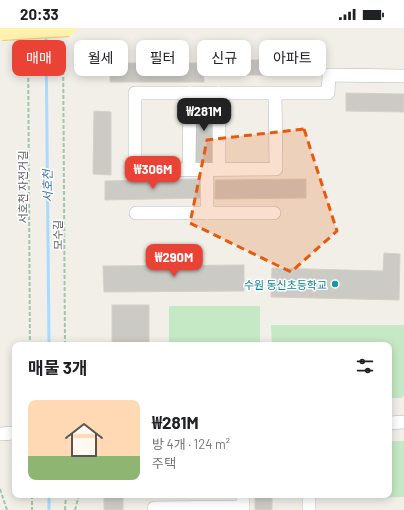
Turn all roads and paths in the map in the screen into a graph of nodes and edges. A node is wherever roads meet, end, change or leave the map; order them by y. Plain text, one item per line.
1 (2, 32) dead end
2 (66, 32) edge
3 (27, 36) dead end
4 (404, 76) edge
5 (190, 93) junction
6 (219, 93) junction
7 (274, 93) junction
8 (189, 169) junction
9 (213, 169) junction
10 (136, 213) dead end
11 (208, 213) junction
12 (274, 213) dead end
13 (30, 342) edge
14 (65, 342) edge
15 (404, 422) edge
16 (392, 423) edge
17 (0, 434) edge
18 (12, 434) edge
19 (0, 489) edge
20 (32, 498) edge
21 (66, 498) edge
22 (78, 498) edge
23 (309, 498) edge
24 (243, 504) edge
25 (7, 510) edge
26 (32, 510) edge
27 (65, 510) edge
28 (75, 510) edge
29 (154, 510) edge
30 (310, 510) edge

1 - 2 main road, bridge
2 - 14 path, 모수길
3 - 13 path, 서호천 자전거길
4 - 7 street
5 - 6 street
5 - 8 street
5 - 8 street
6 - 7 street
6 - 9 street
7 - 9 street
8 - 9 street
9 - 11 street
10 - 11 street
11 - 12 street
15 - 16 street
17 - 18 street
19 - 25 path
20 - 26 path
21 - 27 path
22 - 28 path
23 - 30 street
24 - 29 street

